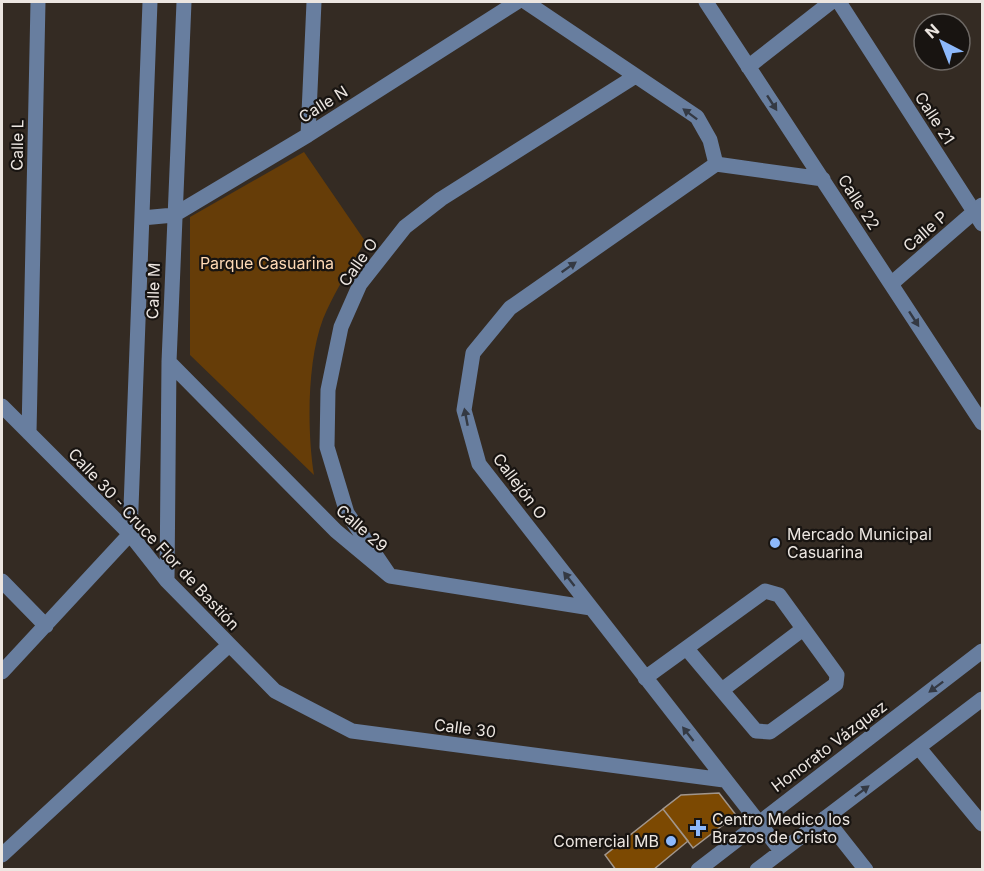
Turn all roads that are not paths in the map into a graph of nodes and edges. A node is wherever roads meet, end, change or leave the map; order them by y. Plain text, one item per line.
1 (38, 2) edge
2 (150, 2) edge
3 (184, 2) edge
4 (314, 2) edge
5 (517, 2) edge
6 (526, 2) edge
7 (706, 2) edge
8 (831, 2) edge
9 (839, 2) edge
10 (748, 67) junction
11 (634, 76) junction
12 (308, 135) junction
13 (716, 164) junction
14 (823, 179) junction
15 (980, 214) edge
16 (174, 215) junction
17 (142, 218) junction
18 (891, 284) junction
19 (169, 362) junction
20 (2, 406) edge
21 (982, 423) edge
22 (29, 433) junction
23 (130, 534) junction
24 (390, 576) junction
25 (2, 581) edge
26 (167, 581) junction
27 (591, 608) junction
28 (46, 626) junction
29 (803, 629) junction
30 (229, 645) junction
31 (687, 649) junction
32 (982, 651) edge
33 (2, 672) edge
34 (645, 678) junction
35 (722, 690) junction
36 (982, 699) edge
37 (919, 748) junction
38 (724, 780) junction
39 (825, 818) junction
40 (758, 823) junction
41 (982, 824) edge
42 (781, 851) junction
43 (2, 855) edge
44 (698, 870) edge
45 (757, 870) edge
46 (866, 870) edge

1 - 22 street, Calle L
2 - 17 street, Calle M
3 - 16 street, Calle M
4 - 12 street
5 - 12 street, Calle N
6 - 11 street
7 - 10 street, Calle 22
8 - 10 street
9 - 15 street, Calle 21
10 -> 14 street, Calle 22
13 -> 11 street
11 - 24 street, Calle O
12 - 16 street, Calle N
13 - 14 street
27 -> 13 street, Callejón O
14 - 18 street, Calle 22
15 - 18 street, Calle P
16 - 17 street, Calle N
16 - 19 street, Calle M
17 - 23 street, Calle M
18 -> 21 street, Calle 22
19 - 24 street, Calle 29
19 - 26 street, Calle M
20 - 22 street, Calle 30 - Cruce Flor de Bastión
22 - 23 street, Calle 30 - Cruce Flor de Bastión
23 - 26 street, Calle 30 - Cruce Flor de Bastión
23 - 28 street
24 - 27 street, Calle 29
25 - 28 street
26 - 30 street, Calle 30 - Cruce Flor de Bastión
27 - 34 street, Callejón O
28 - 33 street
29 - 31 street
29 - 35 street
29 - 35 street
30 - 38 street, Calle 30
30 - 43 street
31 - 34 street
31 - 35 street
32 -> 40 street, Honorato Vázquez
38 -> 34 street, Callejón O
36 - 37 street
39 -> 37 street
37 - 41 street
38 - 40 street, Callejón O
39 - 42 street
39 - 46 street
40 - 42 street, Callejón O
40 - 44 street, Honorato Vázquez
42 - 45 street

